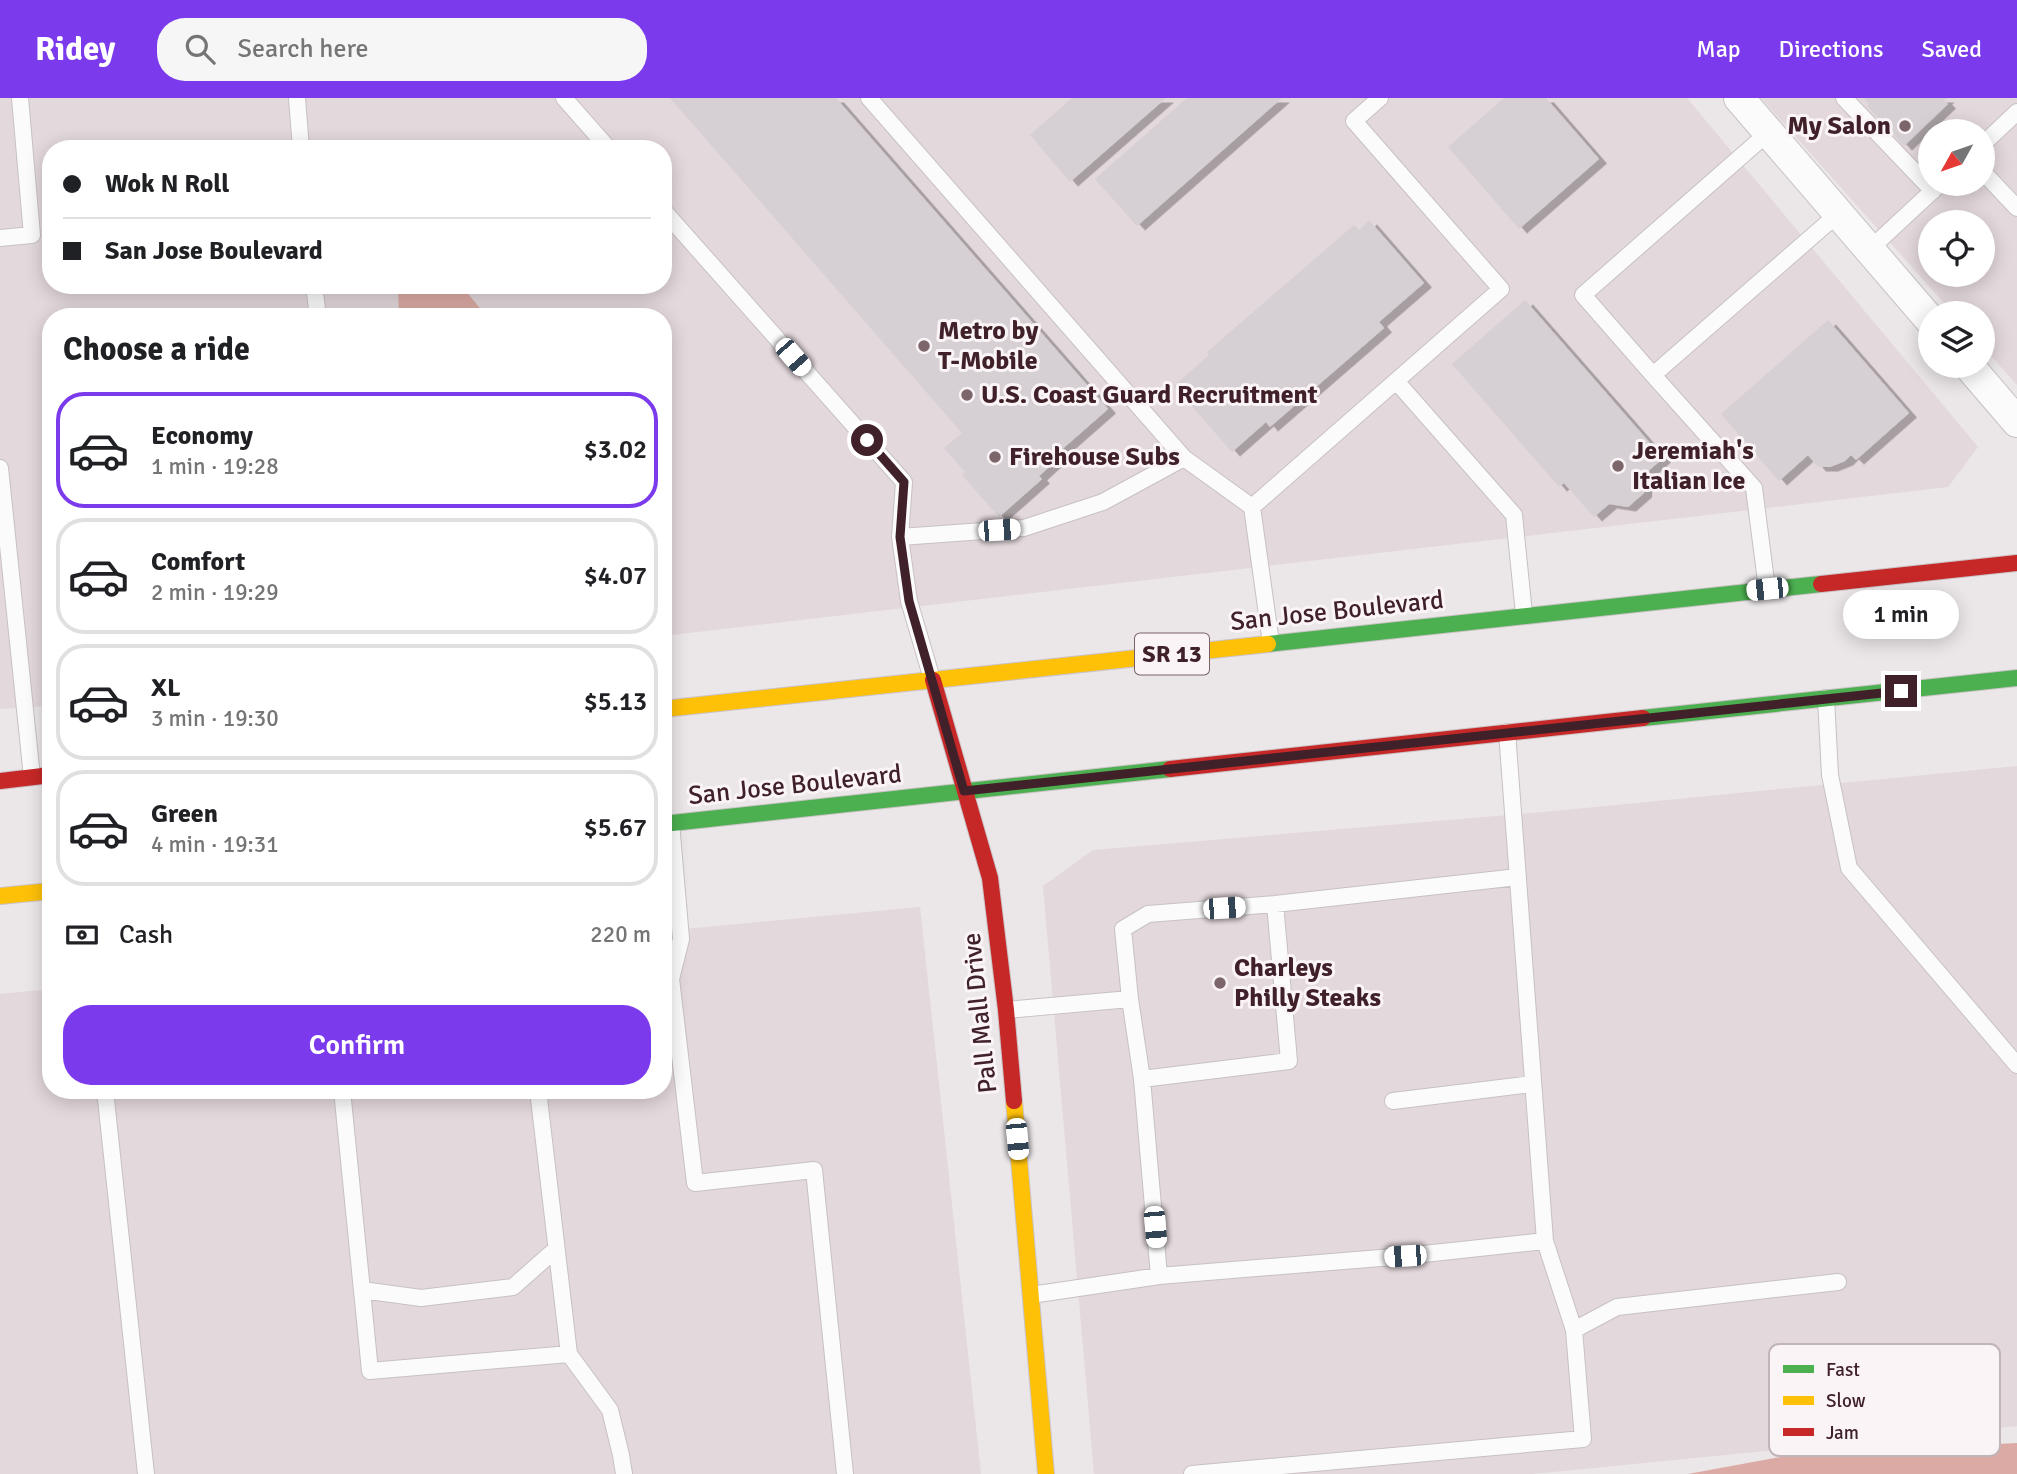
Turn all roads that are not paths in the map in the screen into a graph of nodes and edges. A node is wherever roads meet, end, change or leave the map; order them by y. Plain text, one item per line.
1 (20, 98) edge
2 (297, 98) edge
3 (564, 98) edge
4 (869, 98) edge
5 (1380, 98) edge
6 (1739, 98) edge
7 (1844, 98) edge
8 (2017, 112) edge
9 (1769, 132) junction
10 (1995, 133) edge
11 (300, 140) edge
12 (601, 140) edge
13 (1918, 170) edge
14 (1995, 185) edge
15 (1926, 196) edge
16 (2017, 208) edge
17 (1839, 213) junction
18 (672, 220) edge
19 (0, 238) edge
20 (1870, 249) junction
21 (1918, 306) edge
22 (1653, 375) junction
23 (1979, 378) edge
24 (1396, 382) junction
25 (2017, 422) edge
26 (1184, 458) junction
27 (0, 468) edge
28 (1252, 507) junction
29 (3, 526) edge
30 (900, 537) junction
31 (2017, 563) edge
32 (1767, 589) junction
33 (1524, 614) junction
34 (1271, 643) junction
35 (2000, 666) dead end
36 (2017, 678) edge
37 (933, 680) junction
38 (1983, 682) junction
39 (1826, 698) junction
40 (672, 708) edge
41 (1507, 732) junction
42 (42, 776) edge
43 (32, 777) junction
44 (0, 781) edge
45 (964, 791) junction
46 (672, 822) edge
47 (672, 864) edge
48 (1518, 877) junction
49 (42, 892) edge
50 (0, 896) edge
51 (1275, 904) junction
52 (672, 975) edge
53 (672, 988) edge
54 (1130, 999) junction
55 (1006, 1010) junction
56 (2017, 1065) edge
57 (1142, 1079) junction
58 (1532, 1084) junction
59 (106, 1099) edge
60 (343, 1099) edge
61 (539, 1099) edge
62 (1393, 1101) dead end
63 (1545, 1241) junction
64 (556, 1250) junction
65 (1159, 1276) junction
66 (1838, 1282) dead end
67 (362, 1290) junction
68 (1031, 1294) junction
69 (1574, 1330) junction
70 (569, 1354) junction
71 (146, 1474) edge
72 (624, 1474) edge
73 (845, 1474) edge
74 (1045, 1474) edge
75 (1192, 1474) edge

1 - 19 lane
2 - 11 lane
3 - 12 lane
4 - 26 lane
5 - 24 lane
6 - 9 street
7 - 13 lane
8 - 10 lane
9 - 17 street
9 - 22 lane
14 - 16 lane
15 - 20 lane
17 - 20 street
17 - 22 lane
18 - 30 lane
20 - 21 street
22 - 32 lane
23 - 25 street
24 - 28 lane
24 - 33 lane
26 - 28 lane
26 - 30 lane
27 - 29 lane
28 - 34 lane
29 - 43 lane
30 - 37 lane
31 - 32 main road, San Jose Boulevard / SR 13
32 - 33 main road, San Jose Boulevard / SR 13
33 - 34 main road, San Jose Boulevard / SR 13
34 - 37 main road, San Jose Boulevard / SR 13
35 - 38 main road
36 - 38 main road, San Jose Boulevard
37 - 40 main road, San Jose Boulevard / SR 13
37 - 45 main road, Pall Mall Drive
38 - 39 main road, San Jose Boulevard
39 - 41 main road, San Jose Boulevard
39 - 56 lane
41 - 45 main road, San Jose Boulevard
41 - 48 lane
42 - 43 main road
43 - 44 main road
45 - 46 main road, San Jose Boulevard
45 - 55 main road, Pall Mall Drive
47 - 52 lane
48 - 51 lane
48 - 58 lane
49 - 50 main road
51 - 54 lane
51 - 57 lane
53 - 73 lane
54 - 55 lane
54 - 57 lane
55 - 68 main road, Pall Mall Drive
57 - 65 lane
58 - 62 lane
58 - 63 lane
59 - 71 lane
60 - 67 lane
61 - 64 lane
63 - 65 lane
63 - 69 lane
64 - 67 lane
64 - 70 lane
65 - 68 lane
66 - 69 lane
67 - 70 lane
68 - 74 main road, Pall Mall Drive
69 - 75 lane
70 - 72 lane

